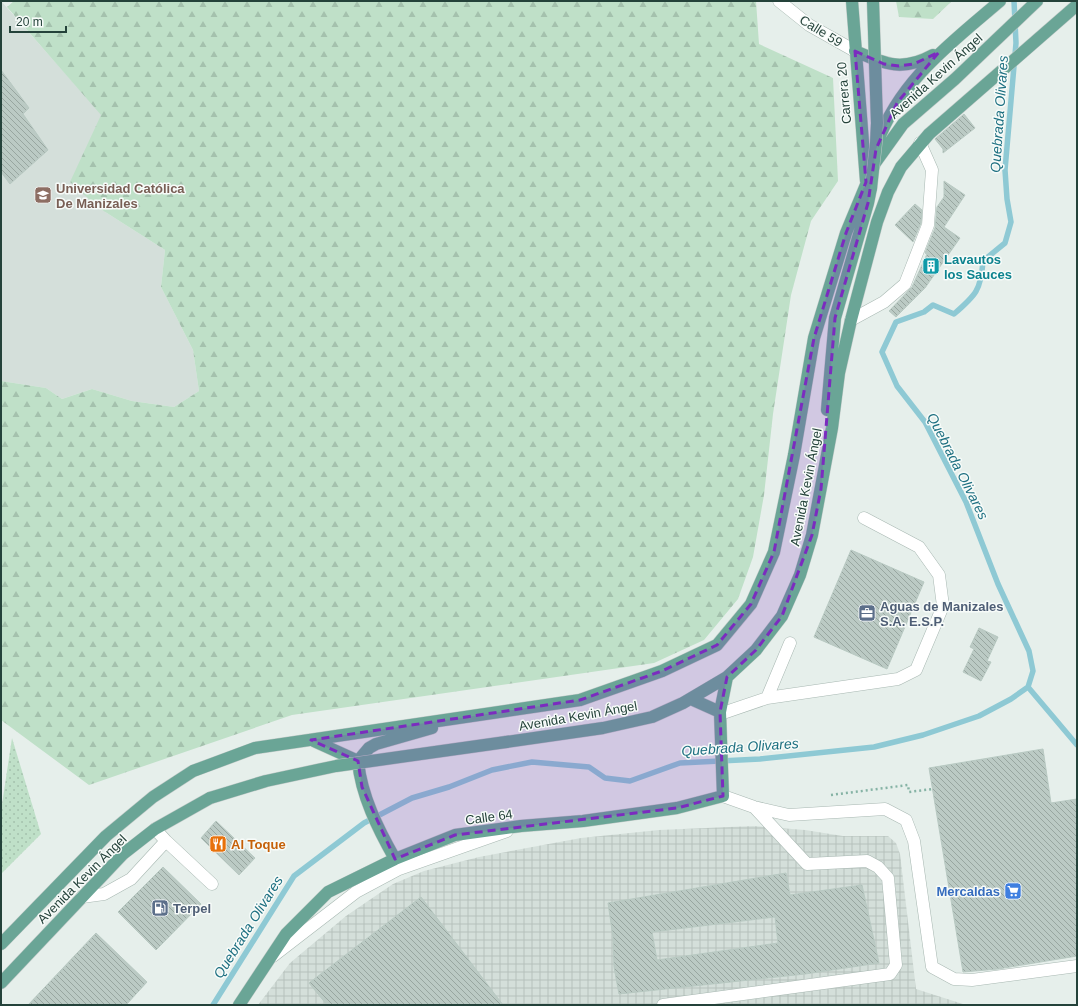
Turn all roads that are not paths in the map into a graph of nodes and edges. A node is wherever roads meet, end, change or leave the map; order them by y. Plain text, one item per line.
1 (852, 1) edge
2 (873, 1) edge
3 (1000, 1) edge
4 (1037, 1) edge
5 (783, 5) edge
6 (1077, 5) edge
7 (855, 51) junction
8 (940, 52) junction
9 (920, 143) junction
10 (869, 181) junction
11 (851, 320) junction
12 (821, 489) junction
13 (864, 518) dead end
14 (790, 643) dead end
15 (728, 677) junction
16 (767, 698) junction
17 (687, 701) junction
18 (473, 715) junction
19 (720, 716) junction
20 (311, 740) junction
21 (358, 760) junction
22 (723, 796) junction
23 (754, 807) junction
24 (521, 826) junction
25 (155, 829) junction
26 (166, 841) junction
27 (395, 859) junction
28 (212, 884) dead end
29 (82, 897) junction
30 (1, 944) edge
31 (270, 958) junction
32 (1077, 966) edge
33 (1, 983) edge
34 (240, 1005) edge
35 (663, 1005) edge

1 - 7 main road, Carrera 20
2 - 10 main road, bridge
3 - 8 main road
4 - 10 main road, Avenida Kevin Ángel
5 - 7 street, Calle 59
6 - 9 main road, Avenida Kevin Ángel
7 - 8 main road
7 - 10 main road, Carrera 20
8 - 10 main road
9 - 11 main road, Avenida Kevin Ángel
9 - 11 street
10 - 12 main road
10 - 18 main road, Avenida Kevin Ángel
11 - 12 main road, Avenida Kevin Ángel
12 - 15 main road, Avenida Kevin Ángel
13 - 16 street
14 - 16 street
15 - 17 main road, Avenida Kevin Ángel
15 - 19 main road
16 - 19 street
17 - 19 main road
17 - 25 main road, Avenida Kevin Ángel, bridge
18 - 20 main road, Avenida Kevin Ángel
18 - 21 main road
19 - 22 main road
20 - 21 main road
20 - 30 main road, Avenida Kevin Ángel
21 - 27 main road
22 - 23 street
22 - 24 main road, Calle 64
23 - 32 street
23 - 35 street
24 - 27 main road, Calle 64
24 - 31 street
25 - 26 street
25 - 29 main road, Avenida Kevin Ángel
26 - 28 street
26 - 29 street
27 - 31 main road, Calle 64
29 - 33 main road, Avenida Kevin Ángel
31 - 34 main road, Calle 64

